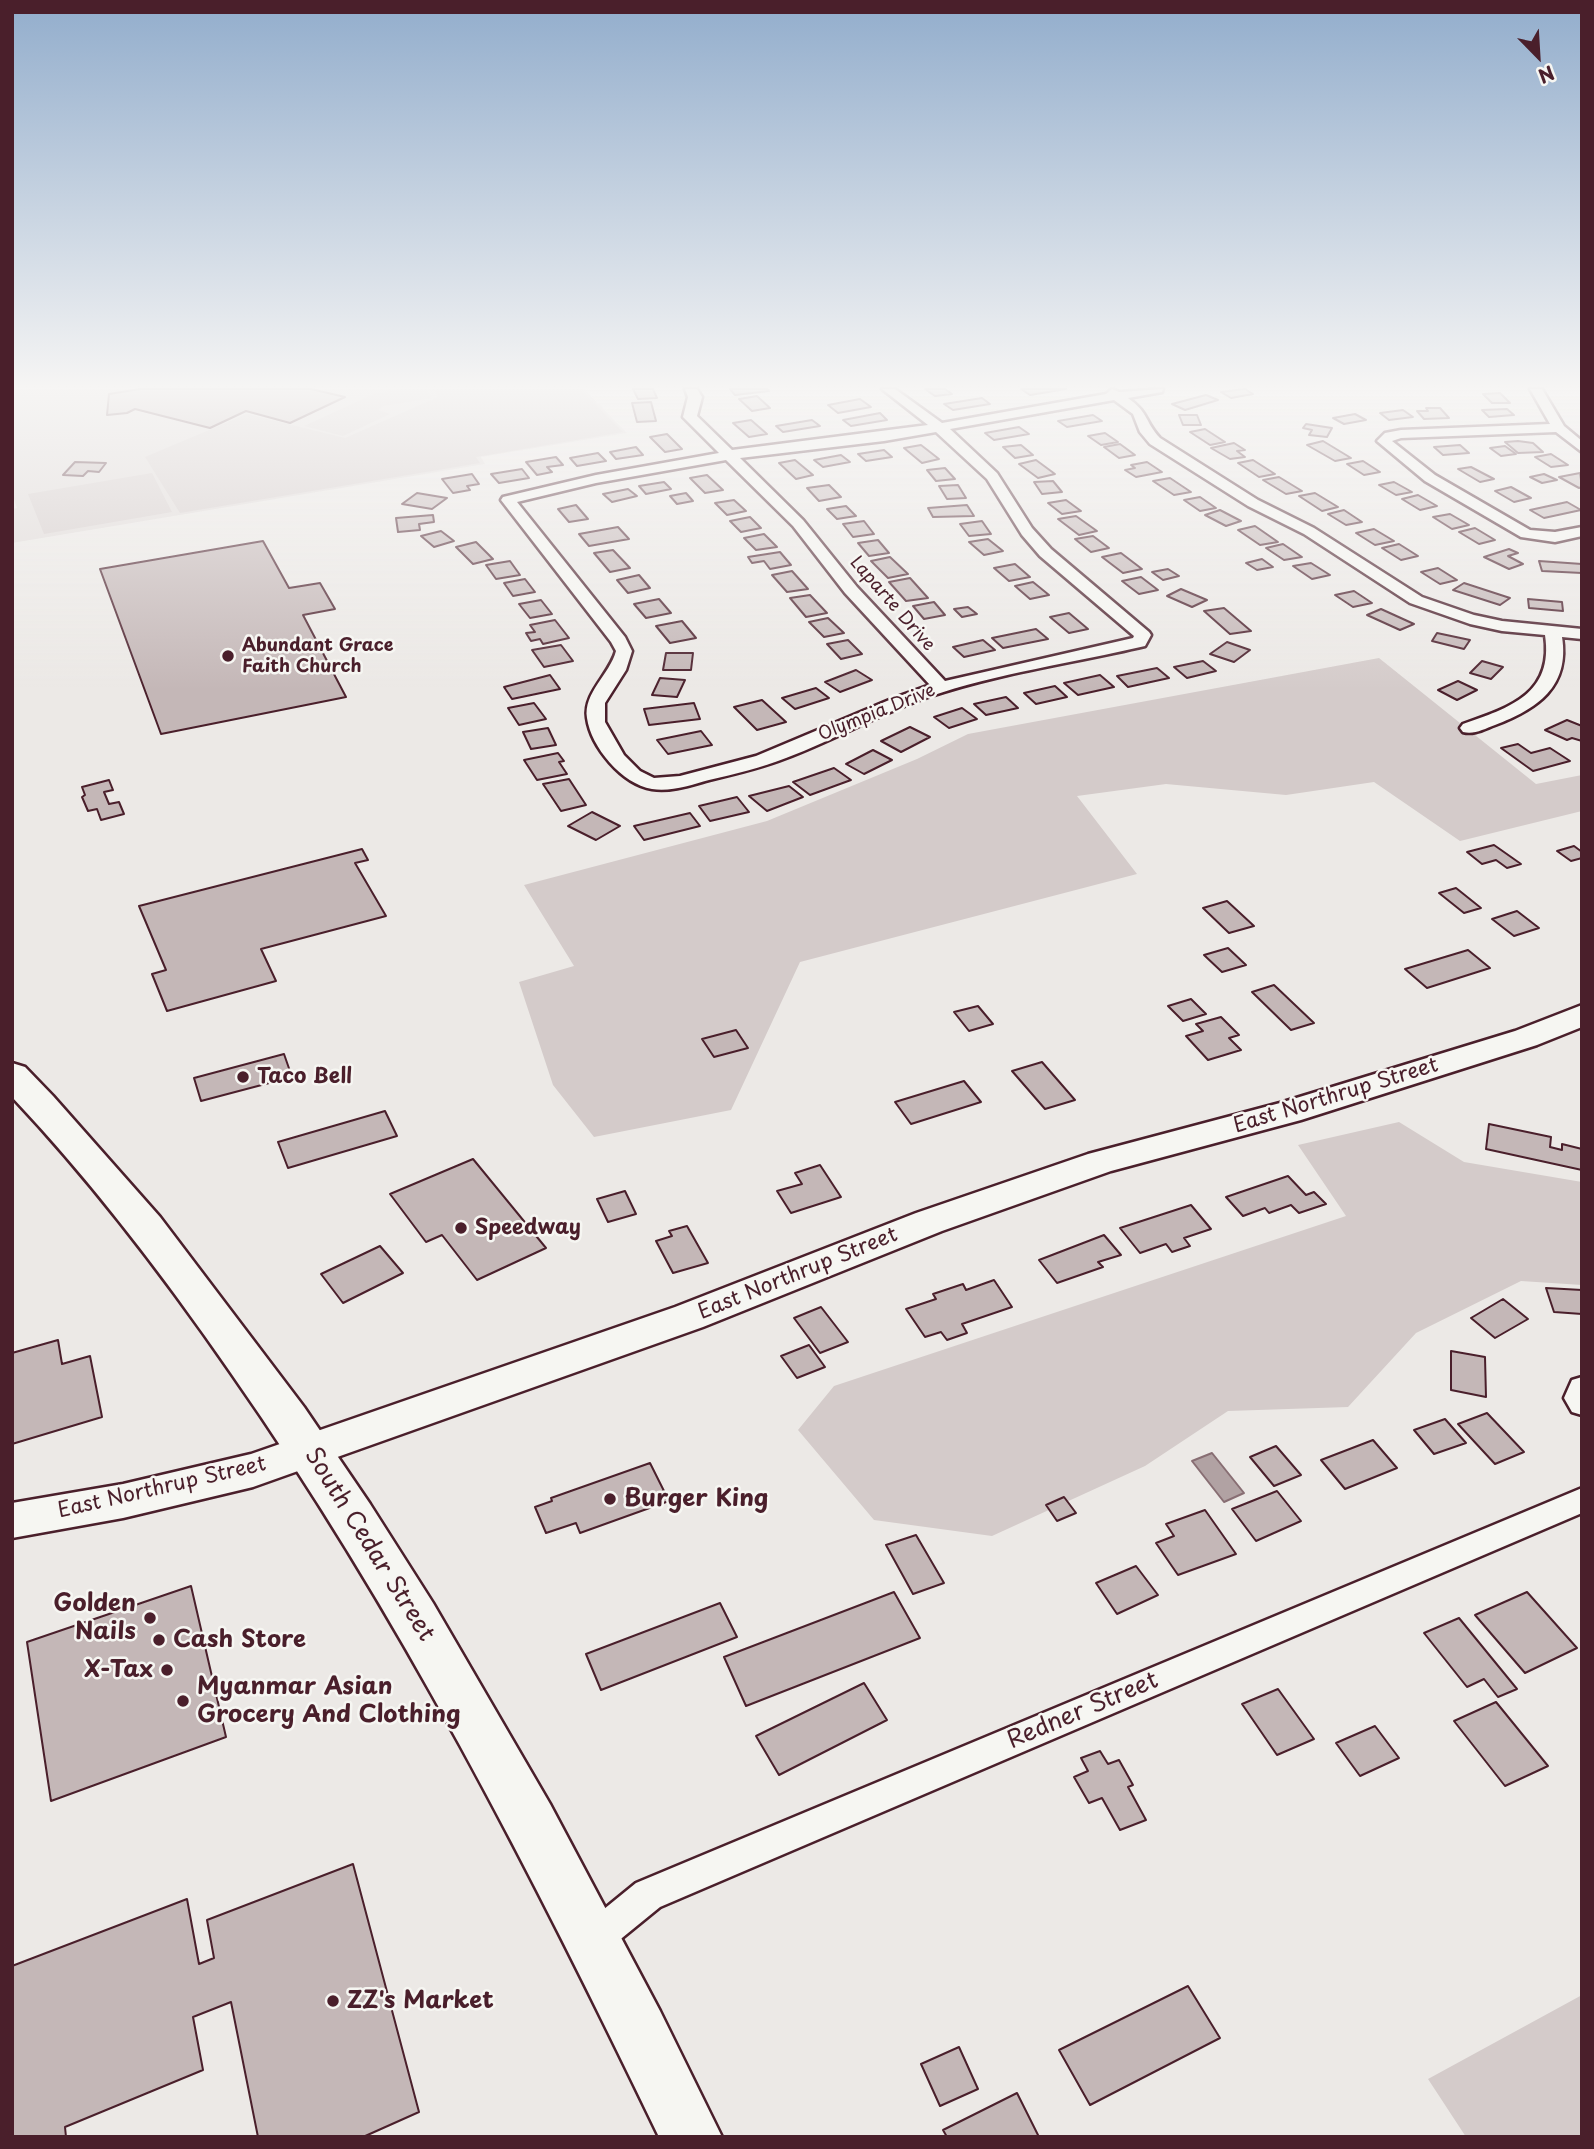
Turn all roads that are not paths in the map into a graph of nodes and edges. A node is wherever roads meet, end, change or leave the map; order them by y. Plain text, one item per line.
1 (553, 489) edge
2 (764, 489) edge
3 (1000, 489) edge
4 (1231, 489) edge
5 (1449, 489) edge
6 (1582, 531) edge
7 (1555, 537) joint
8 (1553, 632) junction
9 (1582, 634) edge
10 (941, 687) junction
11 (1469, 728) dead end
12 (1582, 1015) edge
13 (12, 1076) edge
14 (1582, 1387) edge
15 (1582, 1404) edge
16 (310, 1450) junction
17 (1582, 1500) edge
18 (12, 1521) edge
19 (594, 1939) junction
20 (691, 2137) edge

1 - 10 street, Olympia Drive
2 - 10 street, Laparte Drive
3 - 10 street, Olympia Drive
4 - 8 street
5 - 7 street
6 - 7 street
8 - 9 street
8 - 11 street
12 - 16 street, East Northrup Street
13 - 16 main road, South Cedar Street
14 - 15 street
16 - 18 street, East Northrup Street
16 - 19 main road, South Cedar Street
17 - 19 street, Redner Street
19 - 20 main road, South Cedar Street

